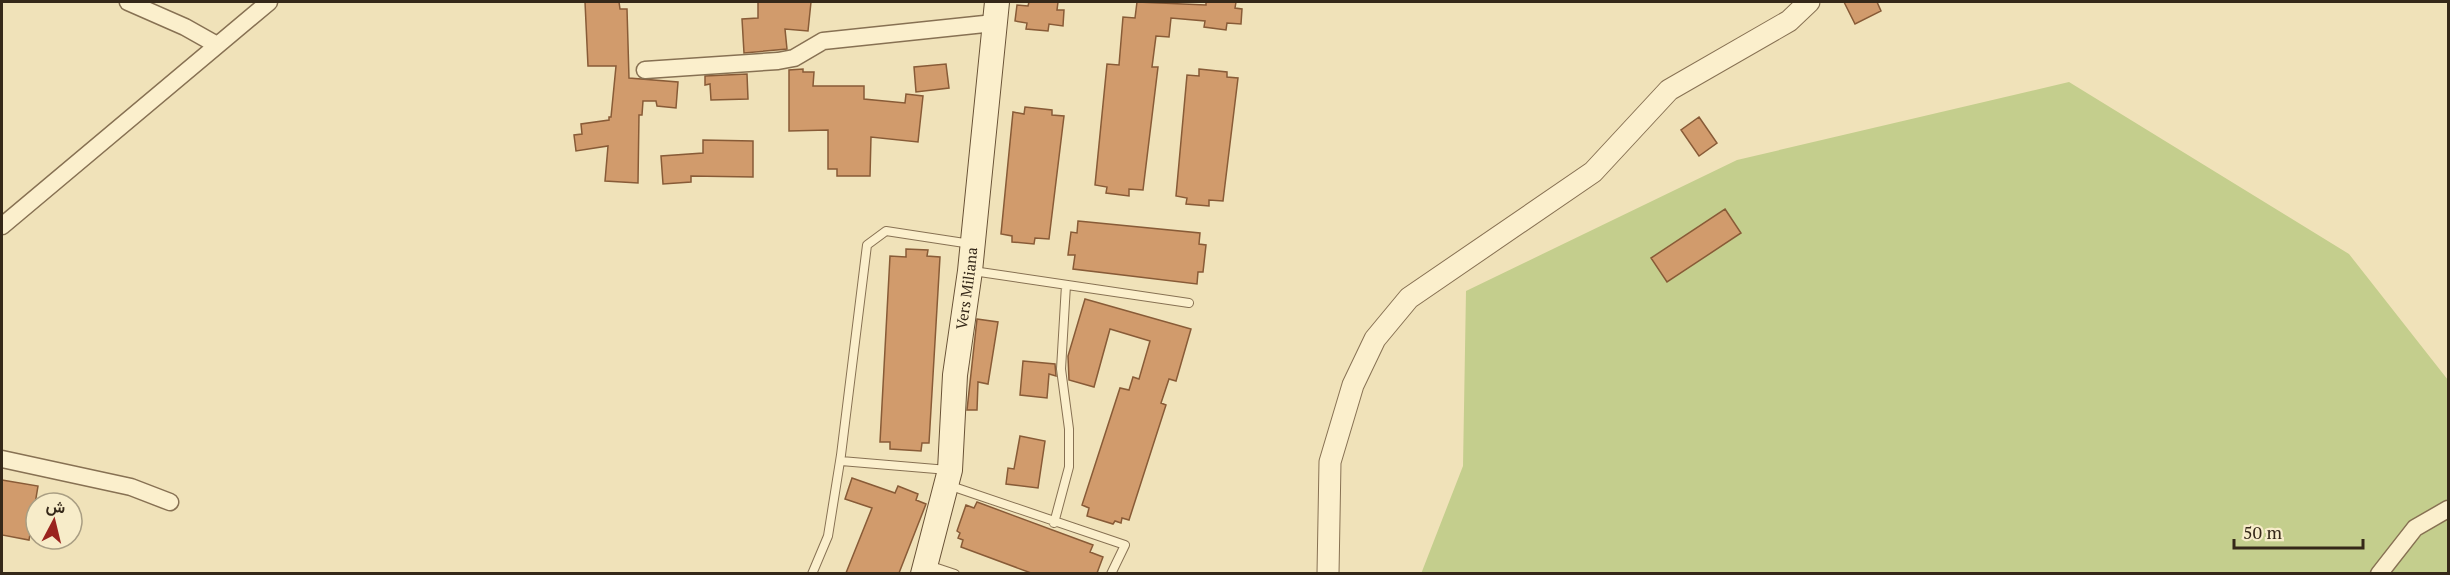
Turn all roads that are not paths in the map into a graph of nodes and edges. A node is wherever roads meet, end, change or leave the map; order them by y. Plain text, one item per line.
1 (128, 2) edge
2 (269, 2) edge
3 (1809, 2) edge
4 (996, 12) edge
5 (217, 45) junction
6 (645, 70) dead end
7 (2, 226) edge
8 (972, 244) junction
9 (970, 271) junction
10 (1066, 285) junction
11 (1189, 303) dead end
12 (2, 459) edge
13 (841, 461) junction
14 (948, 477) junction
15 (170, 502) dead end
16 (2448, 509) edge
17 (1054, 523) junction
18 (925, 569) edge
19 (812, 573) edge
20 (955, 573) edge
21 (1111, 573) edge
22 (1328, 573) edge
23 (2379, 573) edge

1 - 5 street
2 - 5 street
3 - 22 street
4 - 6 street
4 - 8 main road, Vers Miliana
5 - 7 street
8 - 9 main road, Vers Miliana
8 - 13 lane
9 - 10 lane
9 - 14 main road, Vers Miliana
10 - 11 lane
10 - 17 lane
12 - 15 street
13 - 14 lane
13 - 19 lane
14 - 17 lane
14 - 18 main road, Vers Miliana
16 - 23 street
17 - 21 lane
18 - 20 lane

